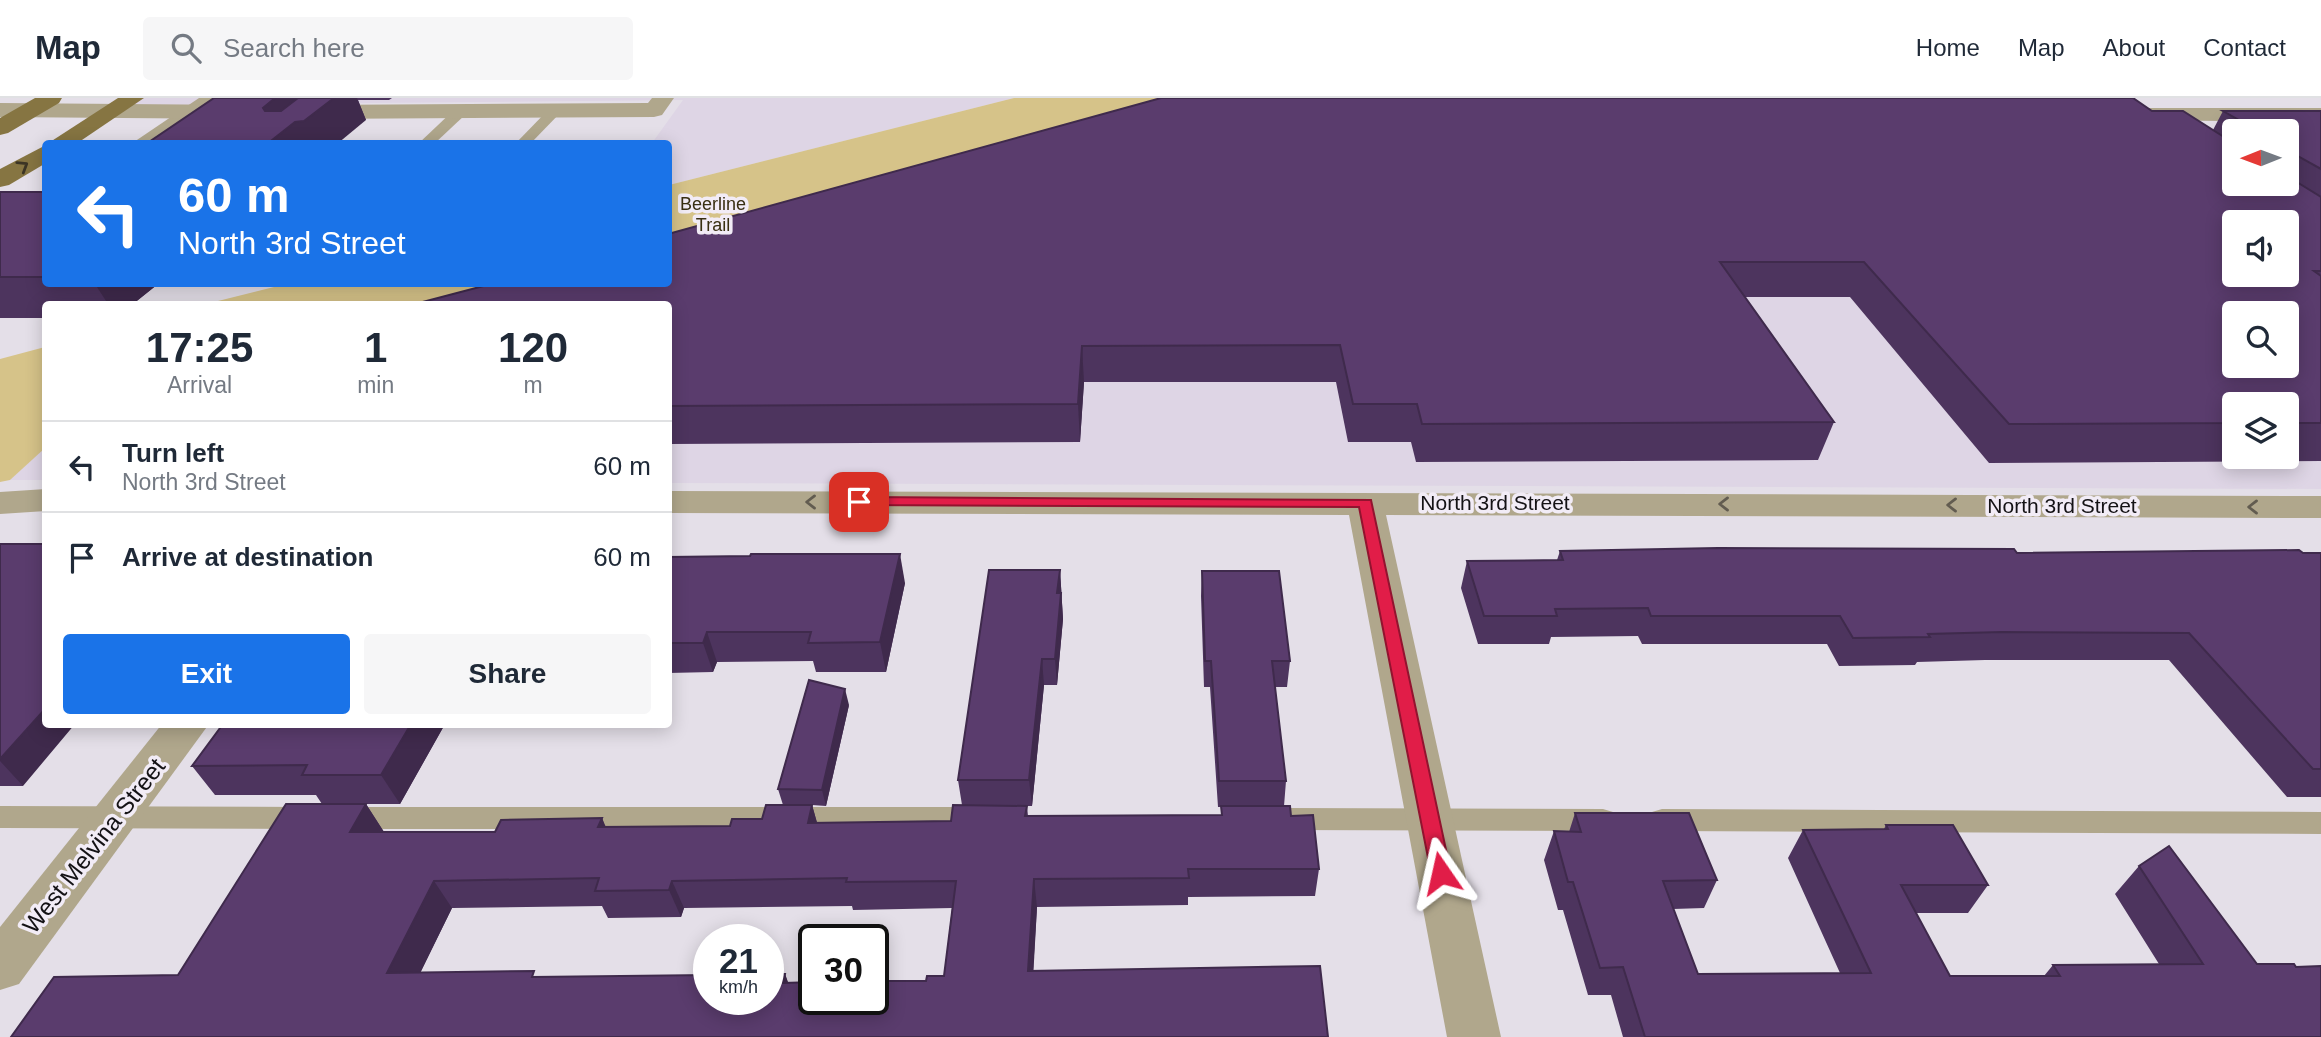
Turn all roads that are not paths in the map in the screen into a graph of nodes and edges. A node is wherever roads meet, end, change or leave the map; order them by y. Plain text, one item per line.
1 (51, 98) edge
2 (133, 98) edge
3 (208, 98) edge
4 (2123, 102) edge
5 (658, 104) edge
6 (0, 110) edge
7 (30, 110) junction
8 (556, 110) junction
9 (329, 111) junction
10 (461, 111) junction
11 (111, 112) junction
12 (187, 112) junction
13 (239, 112) junction
14 (263, 112) edge
15 (290, 112) edge
16 (2321, 115) edge
17 (2144, 116) junction
18 (218, 127) edge
19 (310, 127) edge
20 (0, 128) edge
21 (2178, 137) edge
22 (66, 140) edge
23 (144, 140) edge
24 (429, 140) edge
25 (526, 140) edge
26 (42, 154) edge
27 (0, 180) edge
28 (42, 500) edge
29 (672, 502) edge
30 (0, 503) edge
31 (1365, 503) junction
32 (2321, 507) edge
33 (184, 728) edge
34 (0, 817) edge
35 (117, 818) junction
36 (1006, 818) edge
37 (1258, 818) edge
38 (1430, 819) junction
39 (2321, 823) edge
40 (0, 967) edge
41 (1474, 1037) edge

1 - 7 main road
2 - 11 main road
3 - 12 lane
4 - 17 street
5 - 8 street
6 - 7 street
7 - 11 street
7 - 20 main road
8 - 10 street
8 - 25 lane
9 - 10 street
9 - 15 street
9 - 19 lane
10 - 24 lane
11 - 12 street
11 - 22 main road
12 - 13 street
12 - 23 lane
13 - 14 street
13 - 18 lane
16 - 17 street
17 - 21 street
27 -> 26 main road
28 - 30 street
31 -> 29 street, North 3rd Street
32 -> 31 street, North 3rd Street
31 - 38 street
33 - 35 street, West Melvina Street
34 - 35 lane
35 - 36 lane
35 - 40 street, West Melvina Street
37 - 38 lane
38 - 39 lane
38 - 41 street

